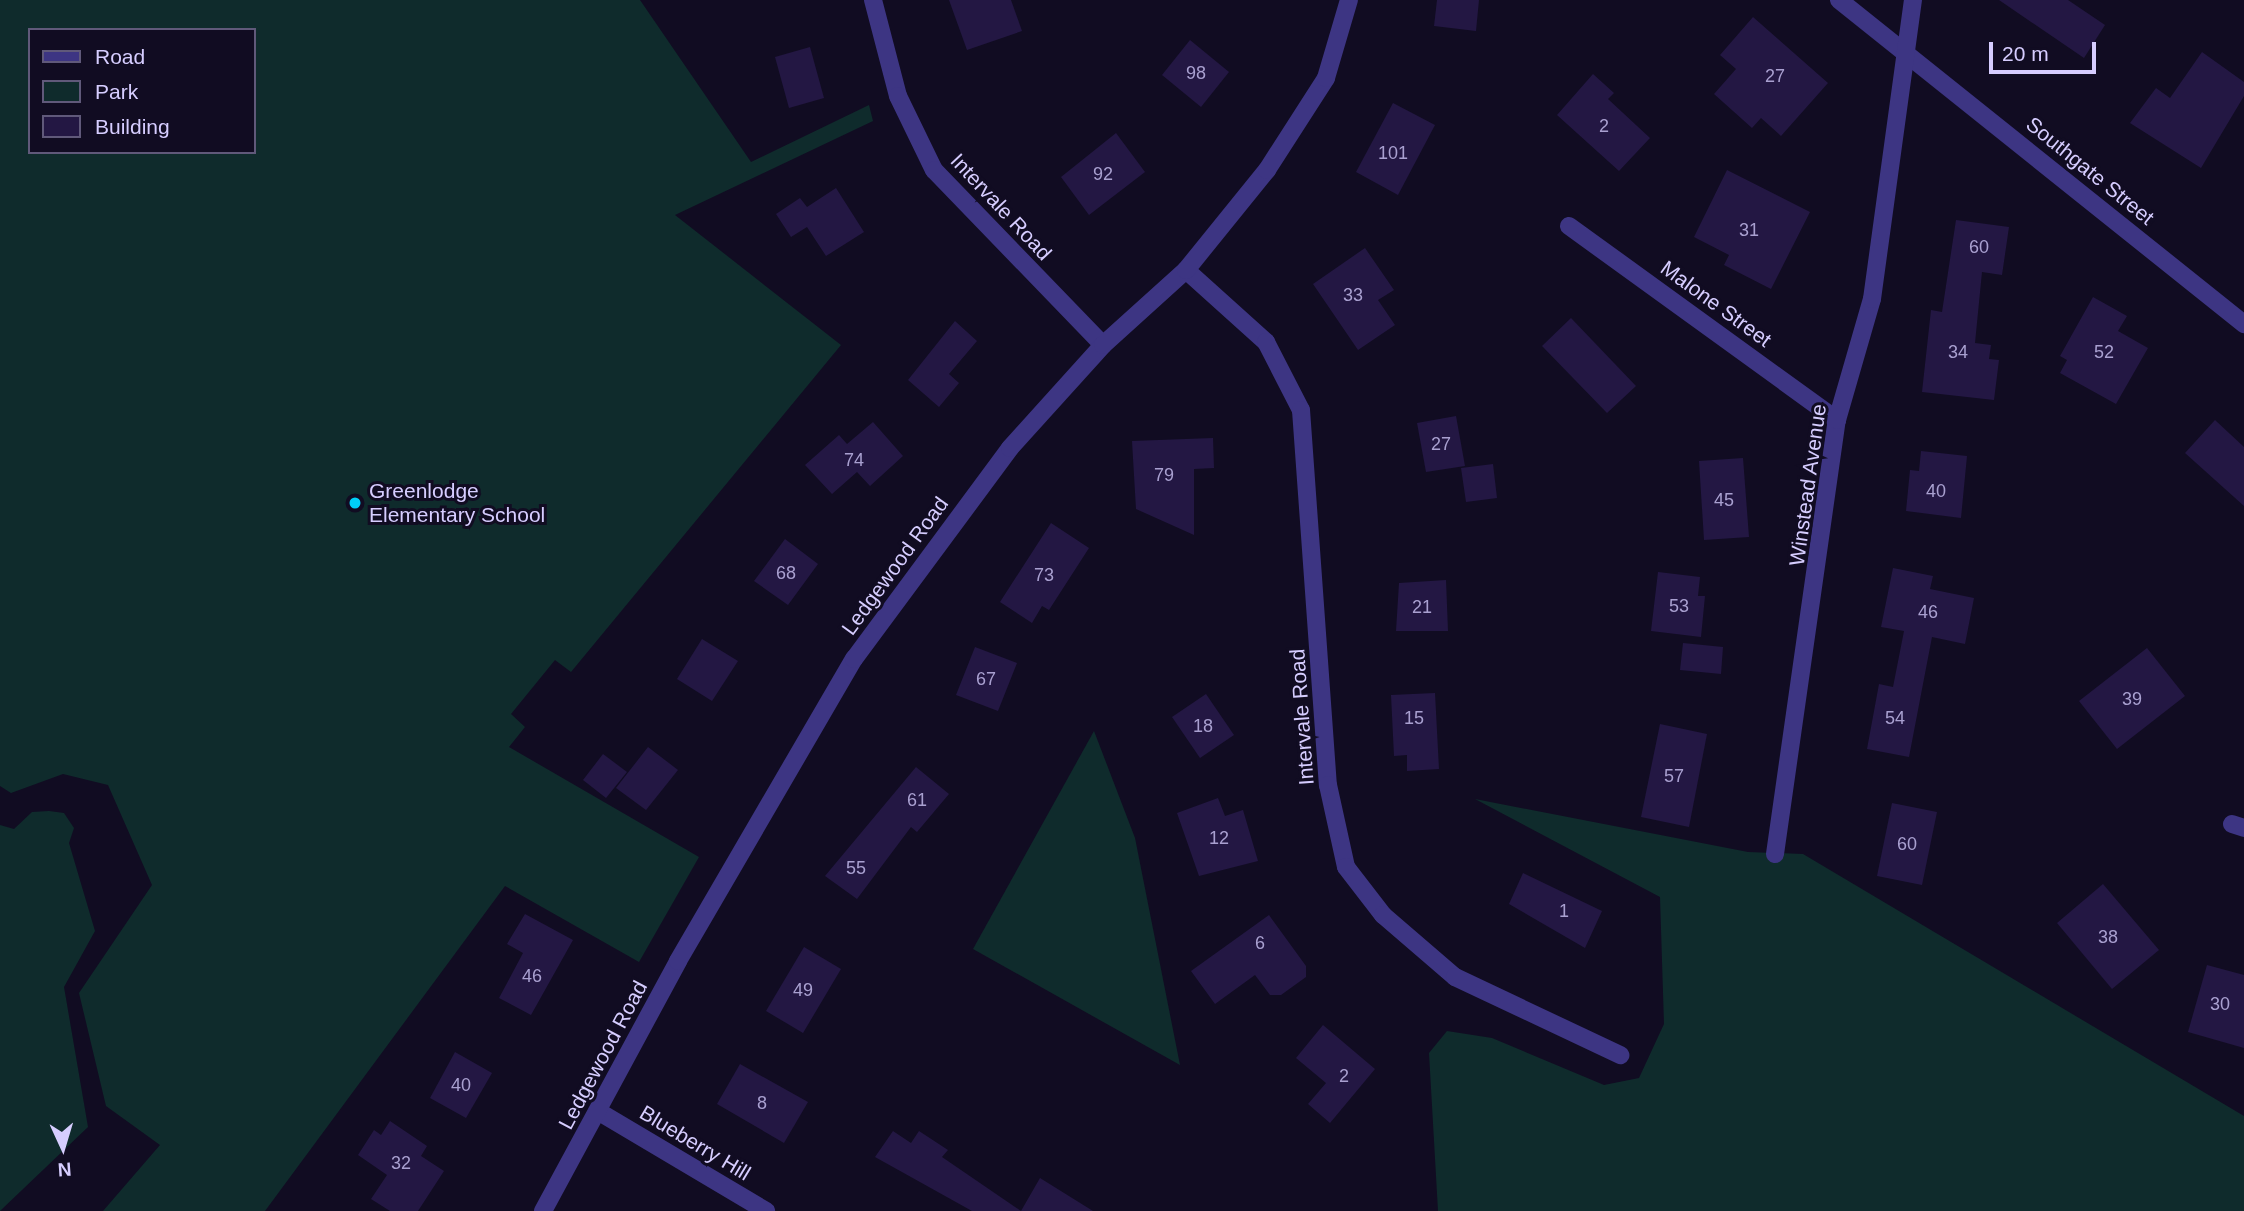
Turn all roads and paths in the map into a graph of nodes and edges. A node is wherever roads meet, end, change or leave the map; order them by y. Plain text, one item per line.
1 (873, 0) edge
2 (1349, 0) edge
3 (1839, 0) edge
4 (1913, 0) edge
5 (1908, 55) junction
6 (1569, 226) dead end
7 (1186, 270) junction
8 (2244, 324) edge
9 (1102, 345) junction
10 (1837, 420) junction
11 (1775, 854) dead end
12 (1620, 1055) dead end
13 (601, 1113) junction
14 (543, 1211) edge
15 (766, 1211) edge

1 - 9 street, Intervale Road
2 - 7 street, Ledgewood Road
3 - 5 street, Southgate Street
4 - 5 street, Winstead Avenue
5 - 8 street, Southgate Street
5 - 10 street, Winstead Avenue
6 - 10 street, Malone Street
7 - 9 street, Ledgewood Road
7 - 12 street, Intervale Road
9 - 13 street, Ledgewood Road
10 - 11 street, Winstead Avenue
13 - 14 street, Ledgewood Road
13 - 15 street, Blueberry Hill

